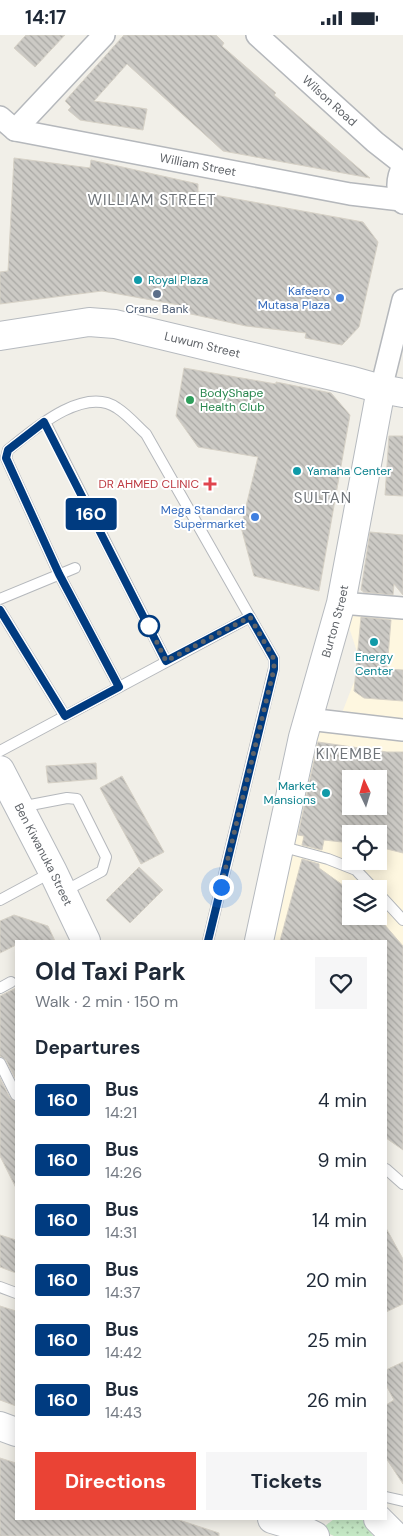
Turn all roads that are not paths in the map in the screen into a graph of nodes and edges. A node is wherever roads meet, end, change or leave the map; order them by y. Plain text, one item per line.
1 (104, 35) edge
2 (257, 35) edge
3 (8, 123) edge
4 (403, 165) edge
5 (402, 202) edge
6 (403, 300) edge
7 (0, 336) edge
8 (392, 391) edge
9 (44, 422) junction
10 (75, 567) dead end
11 (59, 574) junction
12 (0, 599) edge
13 (341, 603) junction
14 (403, 608) edge
15 (0, 610) edge
16 (250, 617) junction
17 (166, 661) junction
18 (119, 687) junction
19 (65, 716) junction
20 (308, 719) junction
21 (403, 730) edge
22 (0, 751) edge
23 (0, 769) edge
24 (20, 807) junction
25 (280, 846) junction
26 (365, 880) edge
27 (58, 882) junction
28 (0, 899) edge
29 (387, 903) edge
30 (403, 920) edge
31 (86, 940) edge
32 (208, 940) edge
33 (259, 940) edge
34 (11, 982) dead end
35 (0, 988) edge
36 (0, 1063) edge
37 (15, 1093) edge
38 (387, 1170) edge
39 (403, 1184) edge
40 (0, 1287) edge
41 (15, 1293) edge
42 (0, 1426) edge
43 (15, 1432) edge
44 (387, 1497) edge
45 (403, 1501) edge
46 (379, 1520) edge
47 (395, 1536) edge

1 - 3 street
2 - 4 street, Wilson Road
3 - 5 street, William Street
4 - 5 street
6 - 8 street, Burton Street
7 - 8 main road, Luwum Street
8 - 13 main road, Burton Street
9 - 11 lane
9 - 16 lane
9 - 17 lane
10 - 11 lane
11 - 12 lane
11 - 18 lane
13 - 14 street
13 - 20 main road, Burton Street
15 - 19 lane
16 - 17 lane
16 - 32 lane
17 - 18 lane
18 - 19 lane
19 - 22 lane
20 - 21 street
20 - 25 main road, Burton Street
23 - 24 main road, Ben Kiwanuka Street
24 - 27 main road, Ben Kiwanuka Street
24 - 27 lane
25 - 26 lane
25 - 33 main road, Burton Street
27 - 28 lane
27 - 31 main road, Ben Kiwanuka Street
29 - 30 lane
34 - 35 lane
36 - 37 lane
38 - 39 lane
40 - 41 lane
42 - 43 main road
44 - 45 lane
46 - 47 main road

